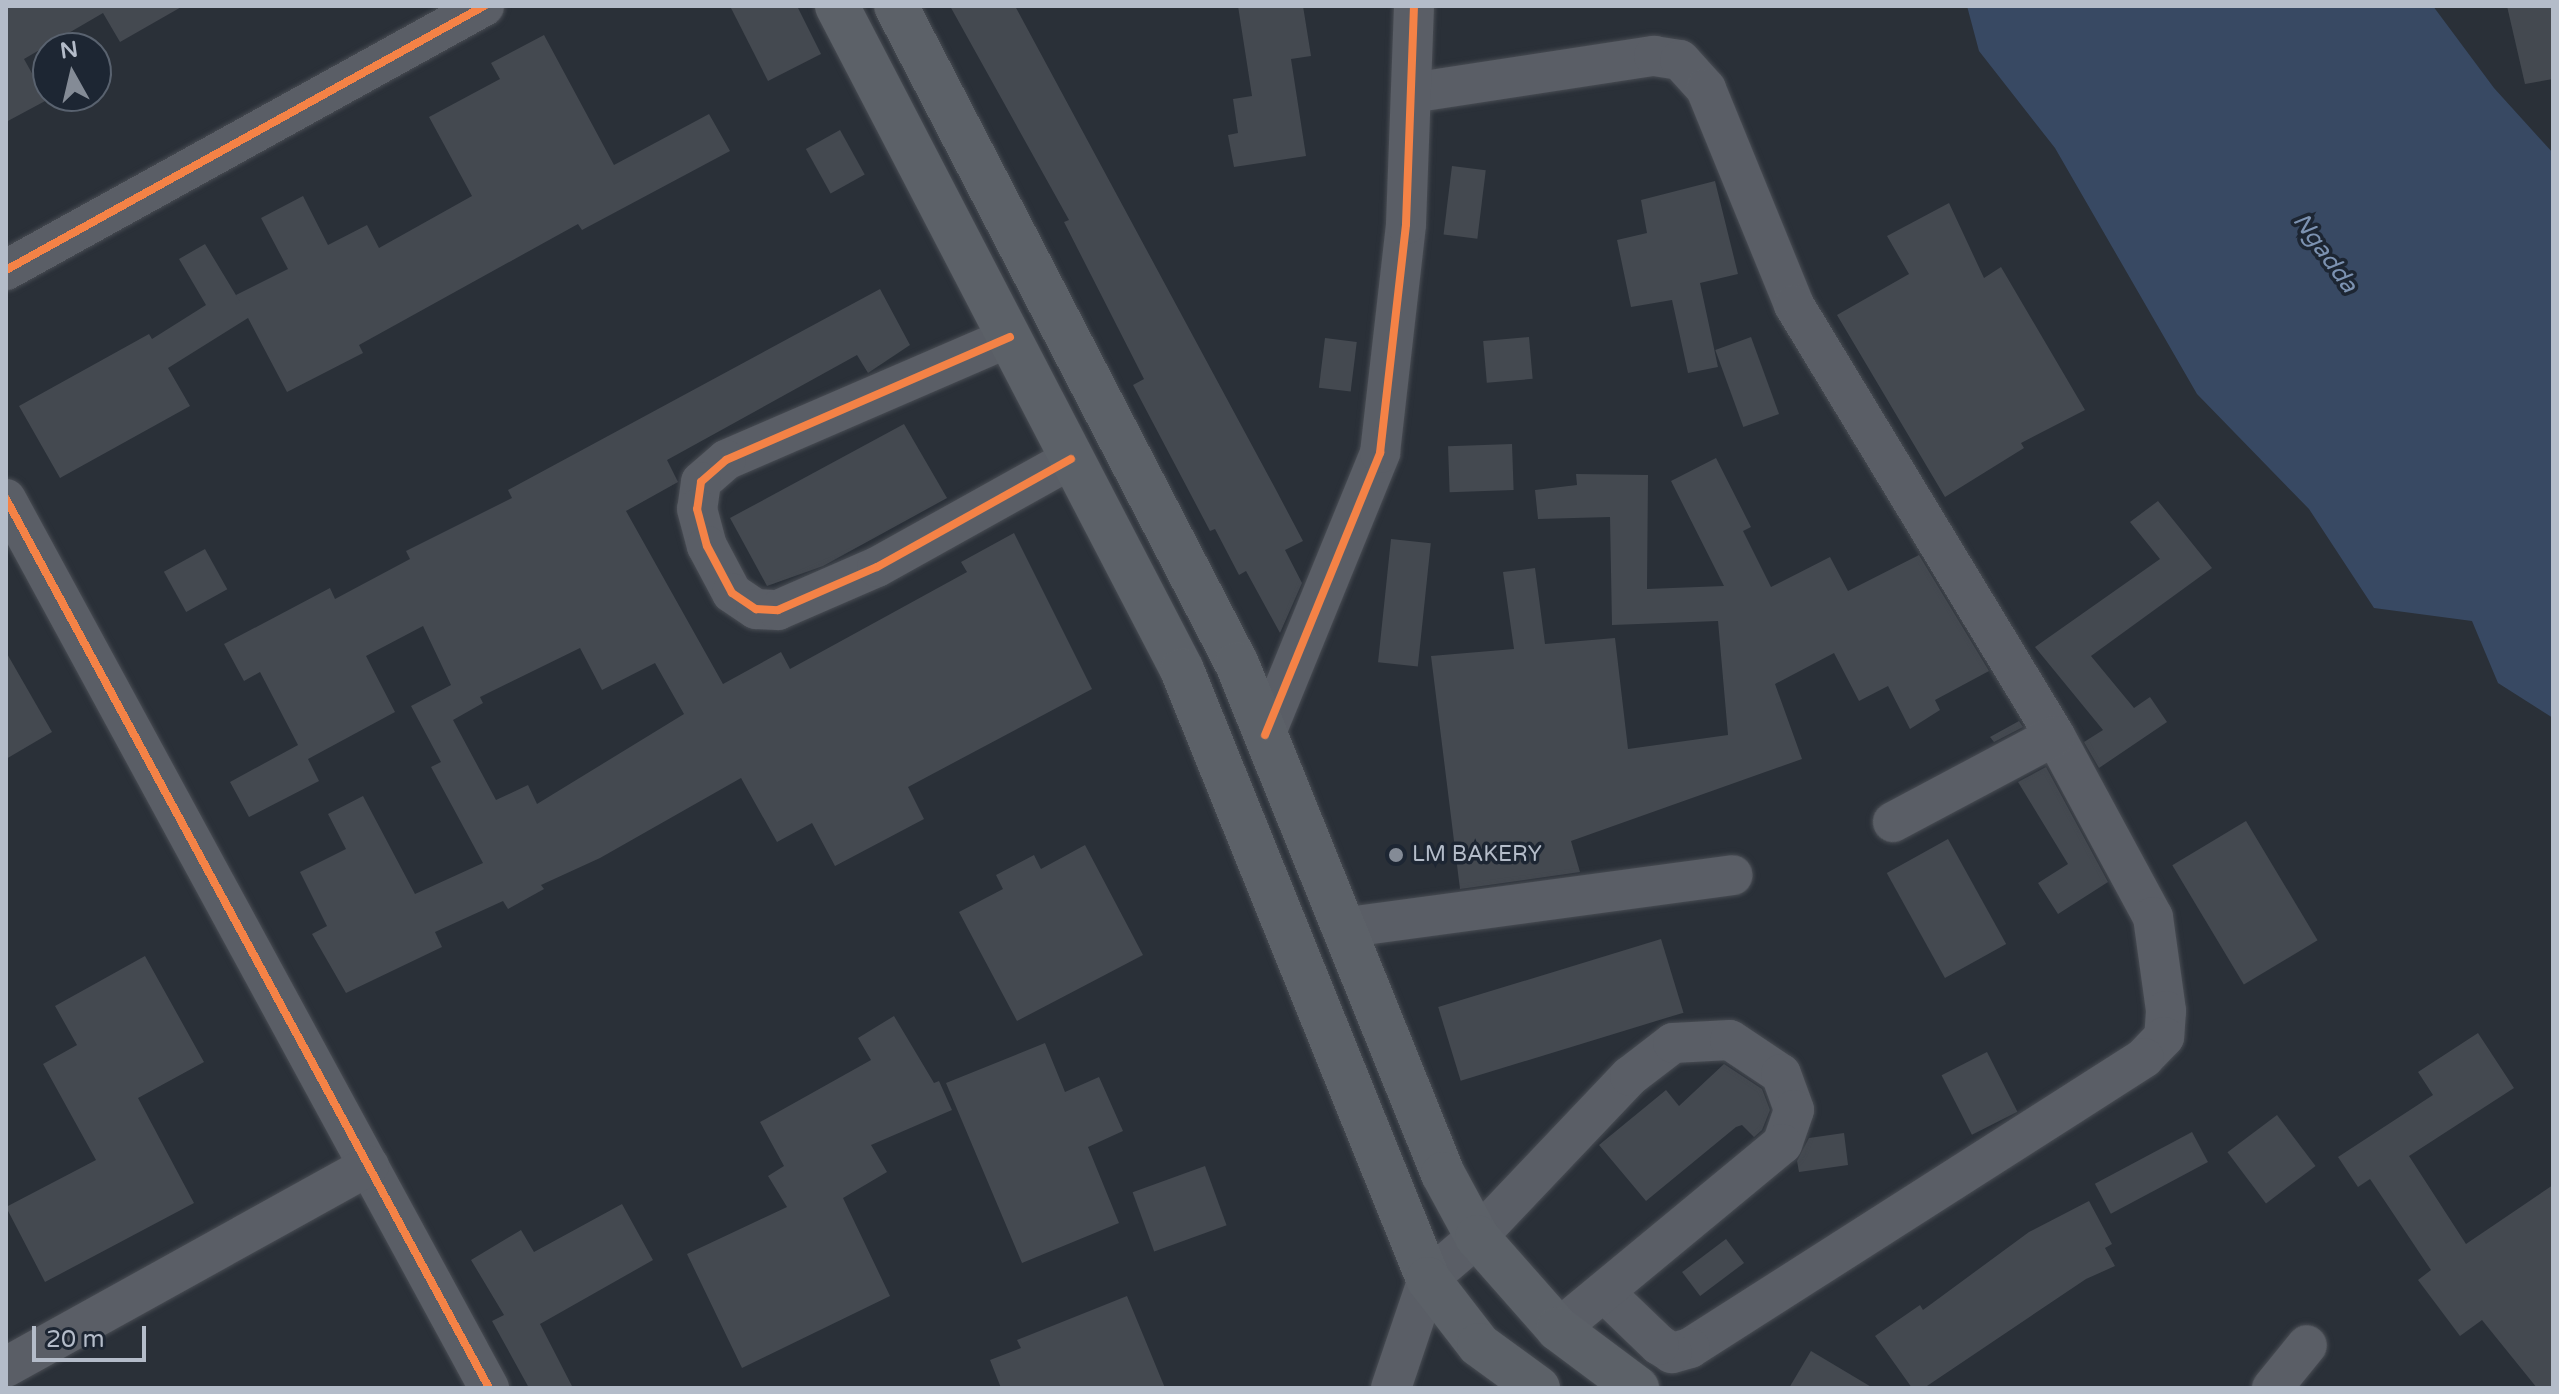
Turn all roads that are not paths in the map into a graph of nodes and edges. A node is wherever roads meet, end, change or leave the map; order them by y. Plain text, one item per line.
1 (484, 6) edge
2 (837, 6) edge
3 (896, 6) edge
4 (1414, 6) edge
5 (1411, 93) junction
6 (6, 270) edge
7 (1010, 337) junction
8 (1071, 459) junction
9 (6, 499) edge
10 (1265, 735) junction
11 (2055, 736) junction
12 (1893, 822) dead end
13 (1732, 875) dead end
14 (1342, 928) junction
15 (369, 1166) junction
16 (1477, 1237) junction
17 (1428, 1279) junction
18 (1604, 1292) junction
19 (1558, 1329) junction
20 (2307, 1345) dead end
21 (6, 1367) edge
22 (489, 1388) edge
23 (1391, 1388) edge
24 (1538, 1388) edge
25 (1637, 1388) edge
26 (2272, 1388) edge

1 - 6 street
2 - 7 main road
3 - 10 main road
4 - 5 street
5 - 10 street
5 - 11 street
7 - 8 main road
7 - 8 street
8 - 17 main road
9 - 15 street
10 - 14 main road
11 - 12 street
11 - 18 street
13 - 14 street
14 - 16 main road
15 - 21 street
15 - 22 street
16 - 17 street
16 - 18 street
16 - 19 main road
17 - 23 street
17 - 24 main road
18 - 19 street
19 - 25 main road
20 - 26 street

